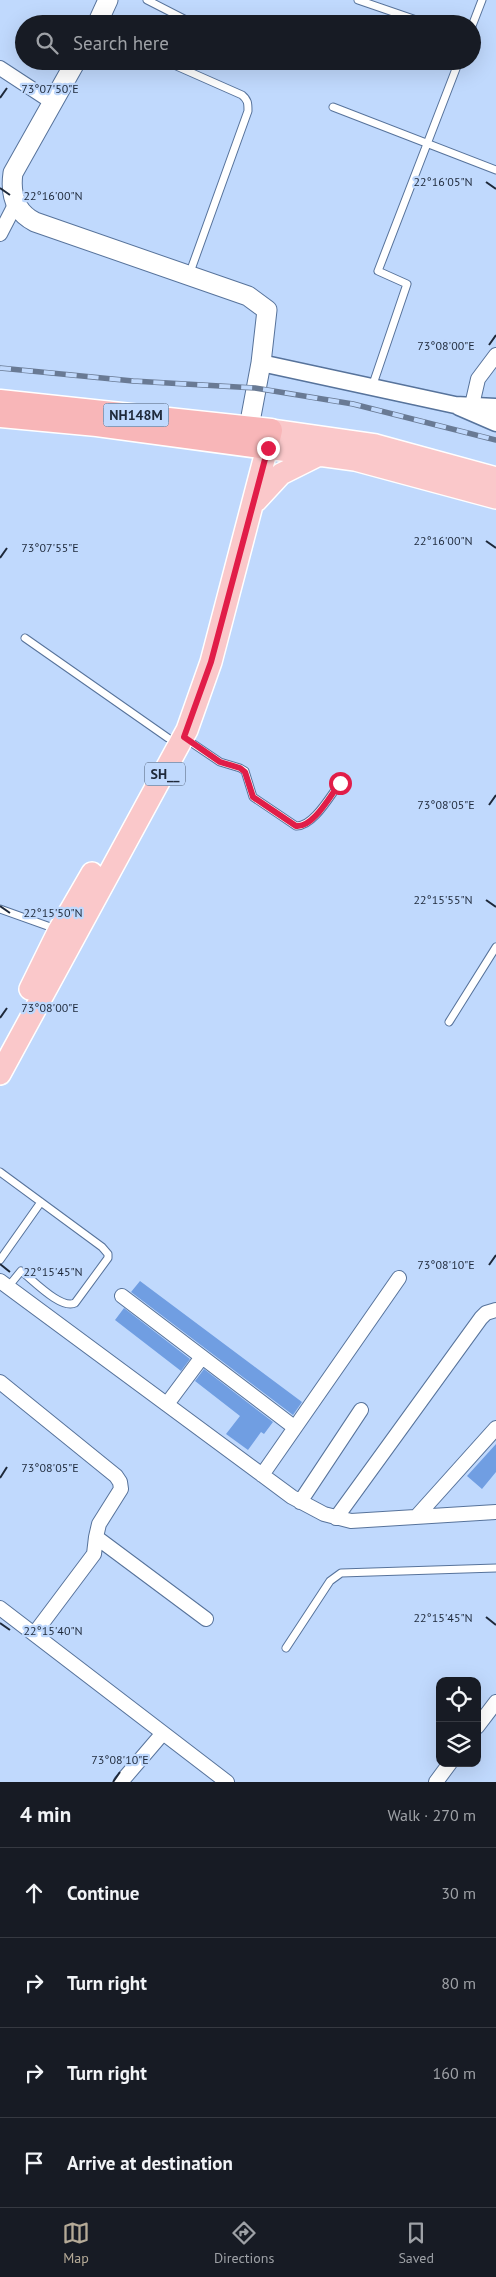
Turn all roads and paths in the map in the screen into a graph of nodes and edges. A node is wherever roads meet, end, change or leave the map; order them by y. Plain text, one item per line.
1 (108, 0) edge
2 (147, 0) edge
3 (358, 0) edge
4 (482, 0) edge
5 (101, 15) edge
6 (176, 15) edge
7 (402, 15) edge
8 (476, 15) edge
9 (0, 68) edge
10 (71, 70) edge
11 (185, 70) edge
12 (456, 70) edge
13 (52, 102) junction
14 (333, 107) dead end
15 (428, 142) junction
16 (496, 170) edge
17 (6, 182) edge
18 (16, 203) junction
19 (0, 234) edge
20 (189, 275) junction
21 (496, 355) edge
22 (261, 363) junction
23 (372, 387) junction
24 (0, 401) edge
25 (455, 405) junction
26 (472, 405) junction
27 (496, 407) edge
28 (0, 416) edge
29 (496, 423) edge
30 (260, 435) junction
31 (320, 455) junction
32 (496, 478) edge
33 (496, 498) edge
34 (253, 504) junction
35 (25, 638) dead end
36 (170, 736) junction
37 (340, 783) dead end
38 (0, 910) edge
39 (59, 930) junction
40 (496, 947) edge
41 (449, 1022) dead end
42 (0, 1050) edge
43 (0, 1074) edge
44 (0, 1172) edge
45 (41, 1202) junction
46 (1, 1258) edge
47 (399, 1278) dead end
48 (4, 1284) edge
49 (122, 1296) dead end
50 (496, 1310) edge
51 (202, 1357) junction
52 (0, 1382) edge
53 (167, 1404) junction
54 (361, 1410) dead end
55 (294, 1427) junction
56 (496, 1428) edge
57 (262, 1475) junction
58 (300, 1502) junction
59 (496, 1512) edge
60 (418, 1516) junction
61 (336, 1518) junction
62 (96, 1537) junction
63 (496, 1568) edge
64 (0, 1608) edge
65 (206, 1619) dead end
66 (34, 1634) junction
67 (286, 1648) dead end
68 (496, 1702) edge
69 (481, 1722) edge
70 (163, 1733) junction
71 (447, 1767) edge
72 (120, 1782) edge
73 (227, 1782) edge
74 (436, 1782) edge

1 - 5 main road
2 - 6 lane
3 - 7 lane
4 - 8 lane
9 - 13 street
10 - 13 main road
11 - 20 lane
12 - 15 lane
13 - 17 main road
14 - 15 lane
15 - 16 lane
15 - 23 lane
17 - 18 main road
18 - 19 street
18 - 20 main road
20 - 22 main road
21 - 26 street
22 - 23 street
22 - 30 main road
23 - 25 street
24 - 30 highway, NH148M
25 - 26 street
25 - 29 street
26 - 27 street
28 - 30 highway, NH148M
30 - 31 main road
30 - 32 main road
30 - 34 main road, SH__
30 - 36 main road, SH__
31 - 33 main road
31 - 34 main road
34 - 36 main road, SH__
35 - 36 lane
36 - 37 lane
36 - 39 main road, SH__
36 - 43 main road, SH__
38 - 39 lane
39 - 42 main road, SH__
40 - 41 lane
44 - 45 lane
45 - 46 lane
45 - 48 lane
47 - 55 street
48 - 53 street
49 - 51 street
50 - 61 street
51 - 53 street
51 - 55 street
52 - 62 street
53 - 57 street
54 - 58 street
55 - 57 street
56 - 60 street
57 - 58 street
58 - 61 street
59 - 60 street
60 - 61 street
62 - 65 street
62 - 66 street
63 - 67 lane
64 - 66 street
66 - 70 street
68 - 69 street
70 - 72 street
70 - 73 street
71 - 74 street

